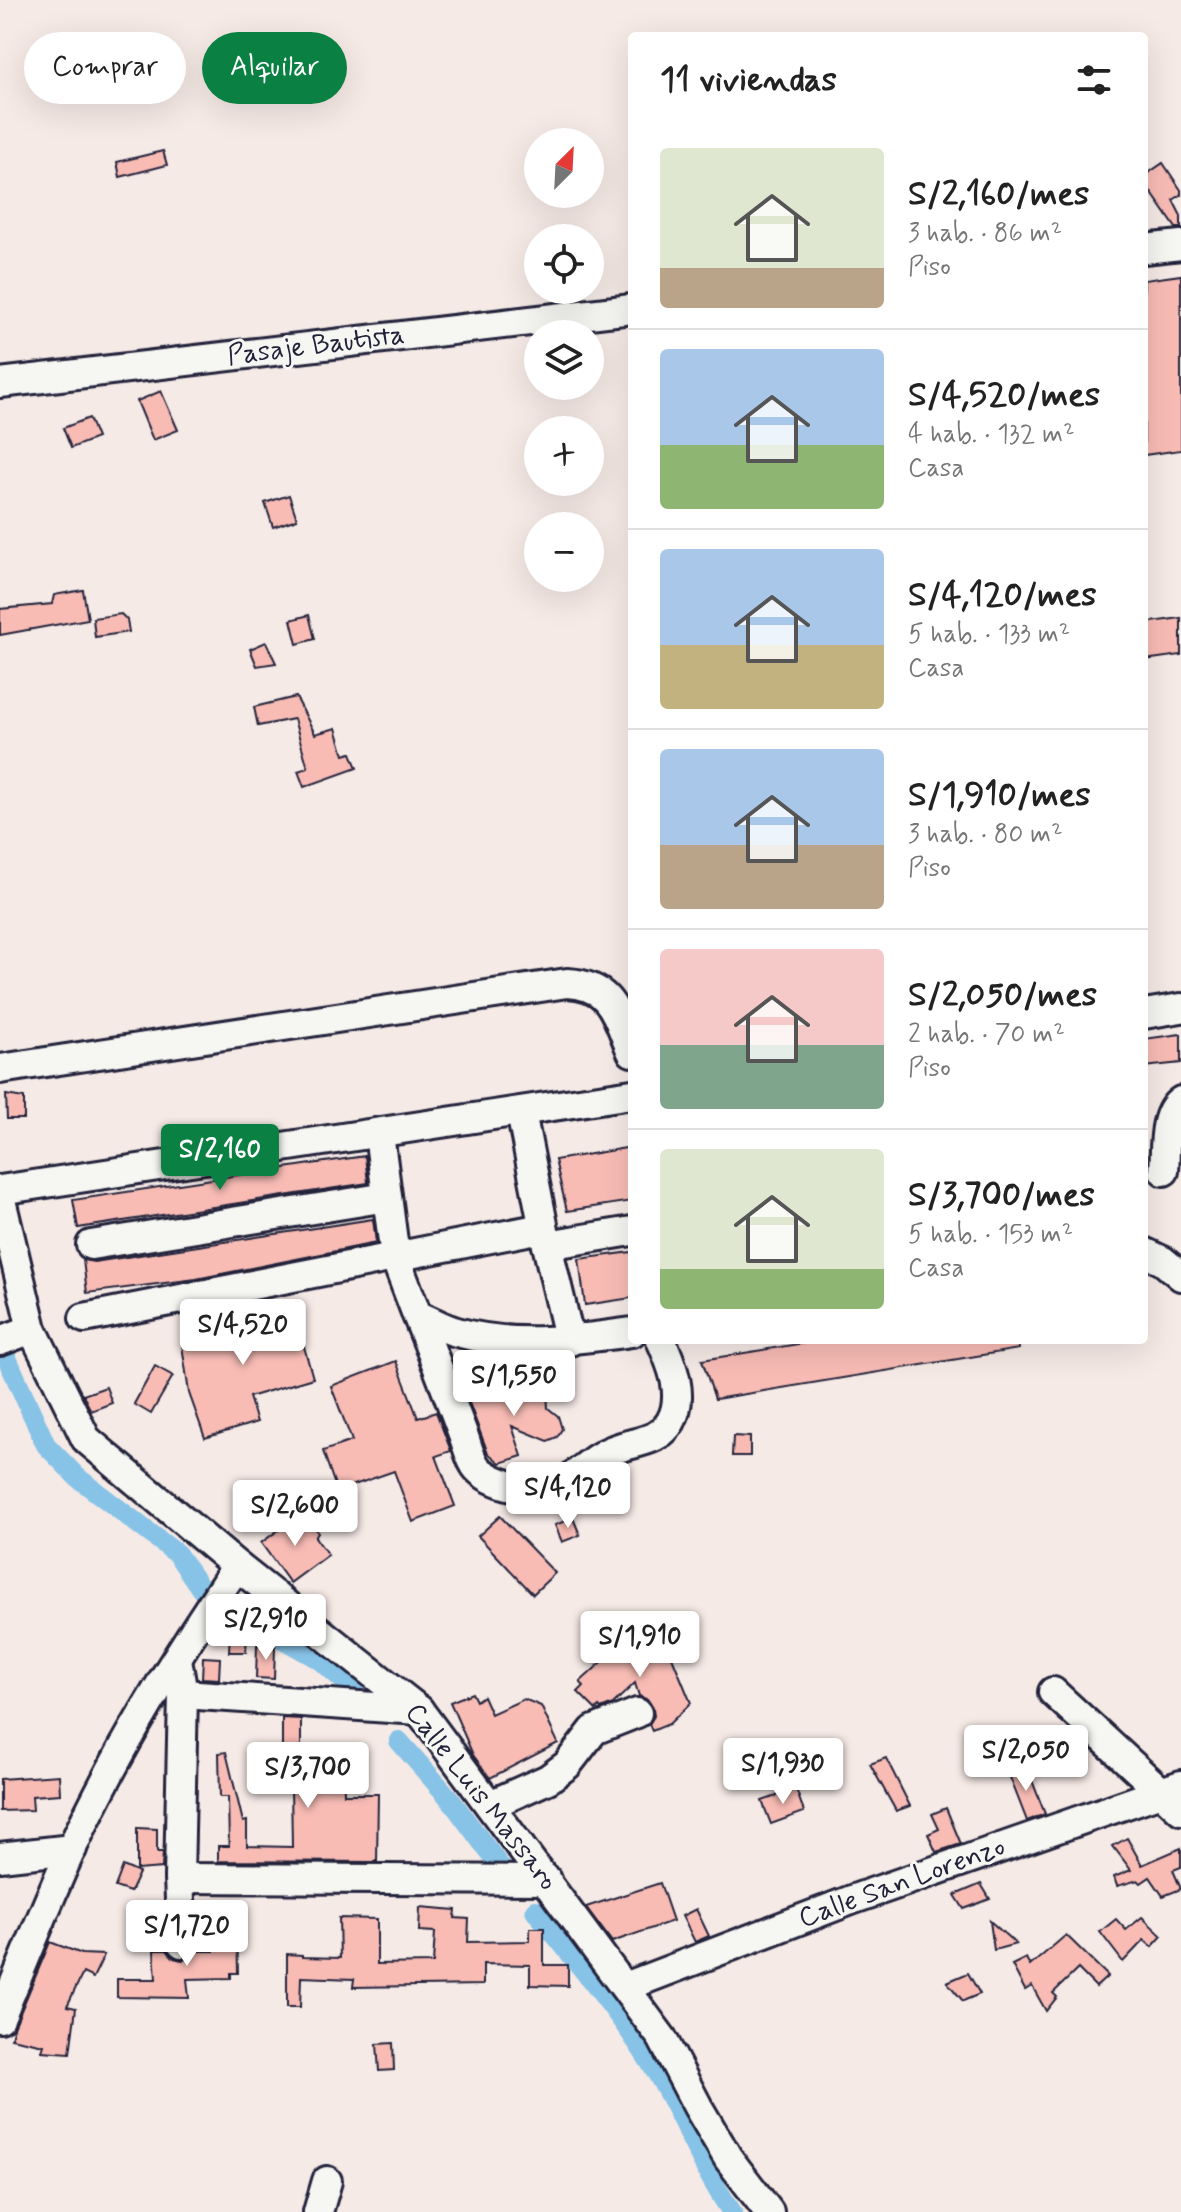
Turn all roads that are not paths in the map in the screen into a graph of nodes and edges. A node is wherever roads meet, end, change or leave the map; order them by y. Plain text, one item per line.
1 (1181, 245) edge
2 (1148, 249) edge
3 (628, 309) edge
4 (0, 383) edge
5 (1181, 1008) edge
6 (1148, 1013) edge
7 (628, 1043) edge
8 (0, 1069) edge
9 (628, 1095) edge
10 (1181, 1101) edge
11 (521, 1112) junction
12 (379, 1134) junction
13 (1163, 1170) edge
14 (0, 1190) edge
15 (0, 1196) edge
16 (387, 1197) junction
17 (628, 1231) edge
18 (544, 1236) junction
19 (91, 1245) dead end
20 (1148, 1254) edge
21 (395, 1257) junction
22 (1181, 1276) edge
23 (417, 1315) junction
24 (84, 1318) dead end
25 (32, 1329) junction
26 (628, 1333) edge
27 (0, 1341) edge
28 (570, 1341) junction
29 (663, 1344) edge
30 (237, 1566) junction
31 (177, 1659) junction
32 (1053, 1692) dead end
33 (183, 1694) junction
34 (419, 1710) junction
35 (637, 1713) dead end
36 (1175, 1796) edge
37 (490, 1805) junction
38 (72, 1849) junction
39 (0, 1857) edge
40 (179, 1878) junction
41 (547, 1880) junction
42 (182, 1943) dead end
43 (625, 1987) junction
44 (0, 2018) edge
45 (327, 2181) dead end
46 (318, 2212) edge
47 (769, 2212) edge

1 - 2 street
3 - 4 street, Pasaje Bautista
5 - 6 street
7 - 8 street
9 - 11 street
10 - 13 street
11 - 12 street
11 - 18 street
12 - 14 street
12 - 16 street
15 - 25 street, Calle Luis Massaro
16 - 19 street
16 - 21 street
17 - 18 street
18 - 21 street
18 - 28 street
20 - 22 street
21 - 23 street
21 - 24 street
23 - 28 street
23 - 29 street
25 - 27 street
25 - 30 street, Calle Luis Massaro
26 - 28 street
30 - 31 street
30 - 34 street, Calle Luis Massaro
31 - 33 street
31 - 38 street
32 - 36 street
33 - 34 street
33 - 40 street
34 - 37 street, Calle Luis Massaro
35 - 37 street
36 - 43 street, Calle San Lorenzo
37 - 41 street, Calle Luis Massaro
38 - 39 street
38 - 44 street
40 - 41 street
40 - 42 street
41 - 43 street, Calle Luis Massaro
43 - 47 street, Calle Luis Massaro
45 - 46 street

